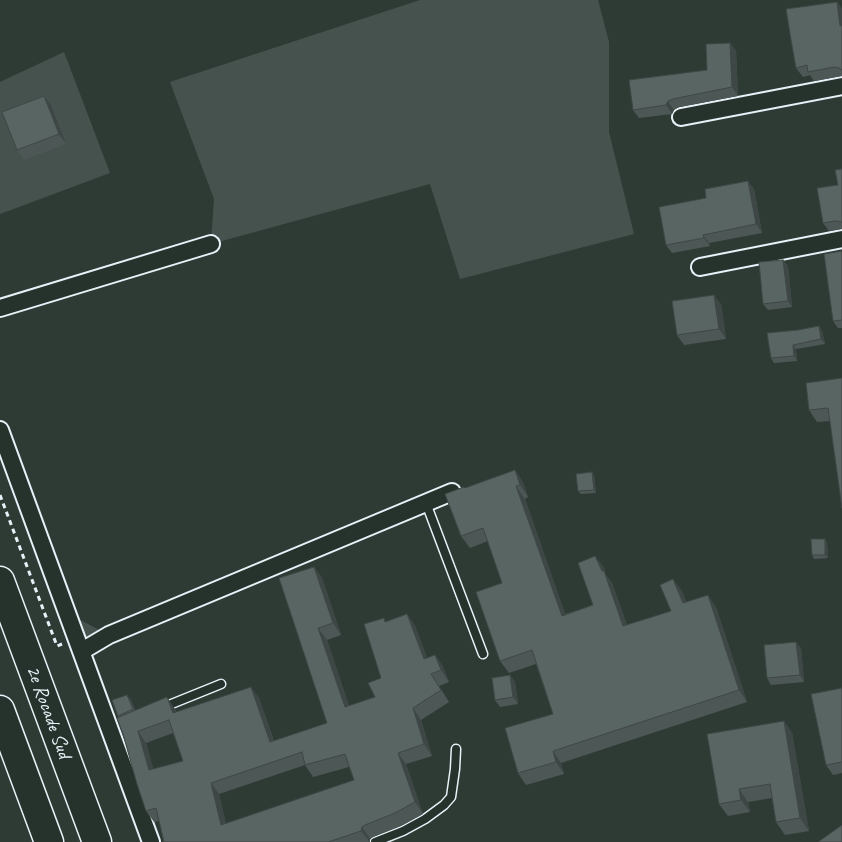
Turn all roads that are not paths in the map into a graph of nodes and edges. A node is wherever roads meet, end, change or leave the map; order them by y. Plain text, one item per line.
1 (842, 86) edge
2 (681, 117) dead end
3 (842, 239) edge
4 (211, 244) dead end
5 (700, 267) dead end
6 (0, 308) edge
7 (0, 430) edge
8 (452, 492) edge
9 (426, 503) junction
10 (0, 581) edge
11 (79, 644) junction
12 (483, 654) dead end
13 (221, 684) dead end
14 (160, 709) edge
15 (0, 710) edge
16 (456, 749) dead end
17 (49, 842) edge
18 (97, 842) edge
19 (151, 842) edge
20 (375, 842) edge

1 - 2 street
3 - 5 street
4 - 6 street
7 - 11 street
8 - 9 street
9 - 11 street
9 - 12 lane
10 - 18 highway, 2e Rocade Sud
11 - 19 street
13 - 14 lane
15 - 17 highway
16 - 20 lane

